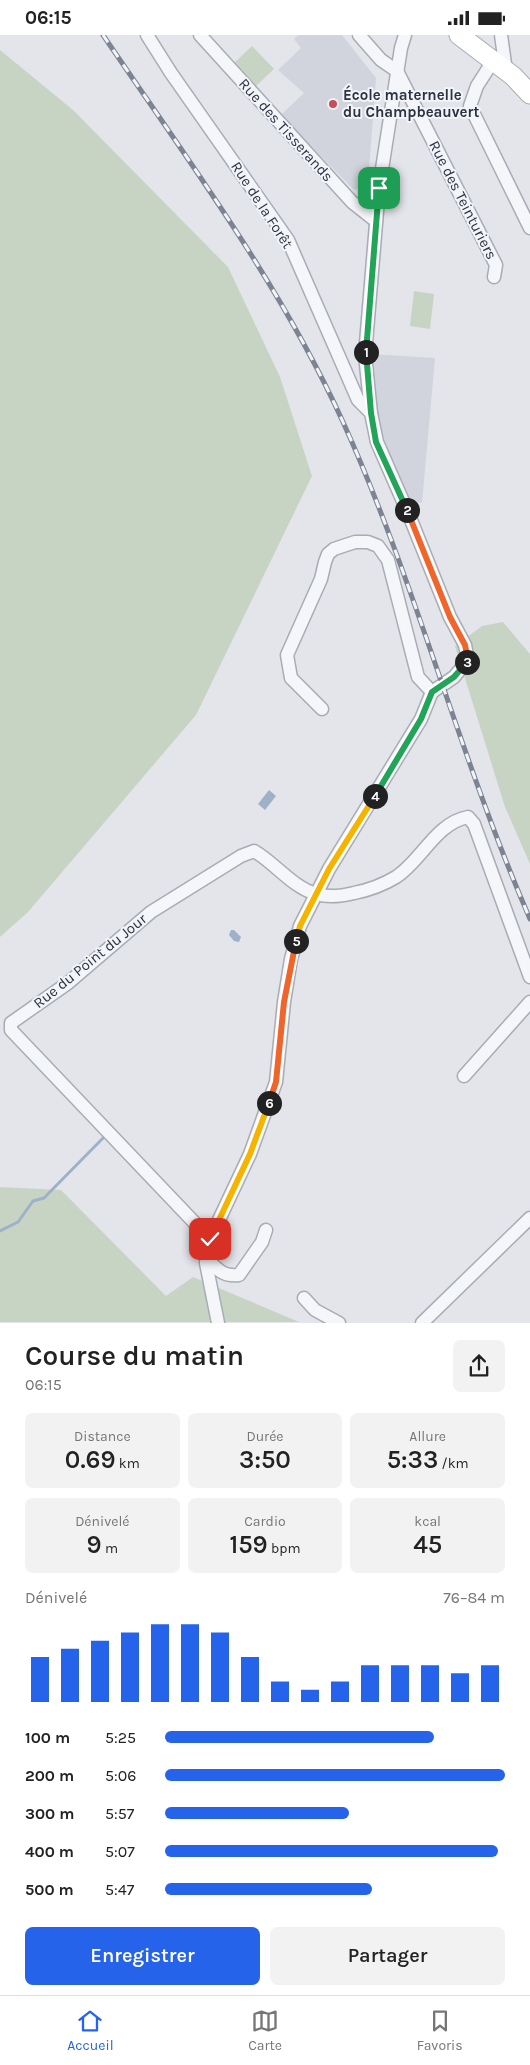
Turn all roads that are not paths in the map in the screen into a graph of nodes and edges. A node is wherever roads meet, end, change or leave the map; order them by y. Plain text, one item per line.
1 (147, 35) edge
2 (200, 35) edge
3 (359, 35) edge
4 (405, 35) edge
5 (459, 35) edge
6 (501, 35) edge
7 (500, 66) junction
8 (397, 71) junction
9 (530, 94) edge
10 (376, 221) junction
11 (530, 228) edge
12 (494, 277) dead end
13 (371, 413) junction
14 (432, 692) junction
15 (322, 709) dead end
16 (317, 894) junction
17 (530, 977) edge
18 (530, 1002) edge
19 (464, 1076) dead end
20 (530, 1218) edge
21 (266, 1230) dead end
22 (210, 1239) junction
23 (206, 1258) junction
24 (304, 1298) dead end
25 (218, 1323) edge
26 (339, 1323) edge
27 (422, 1323) edge

1 - 13 street, Rue de la Forêt
2 - 10 street, Rue des Tisserands
3 - 8 street
4 - 8 street
5 - 7 street
6 - 7 street
7 - 9 street
7 - 11 street
8 - 10 street
8 - 12 street, Rue des Teinturiers
10 - 13 street
13 - 14 street
14 - 15 street
14 - 16 street
16 - 17 street
16 - 22 street
16 - 22 street, Rue du Point du Jour
18 - 19 street
20 - 27 street
21 - 23 street
22 - 23 street
23 - 25 street
24 - 26 street

